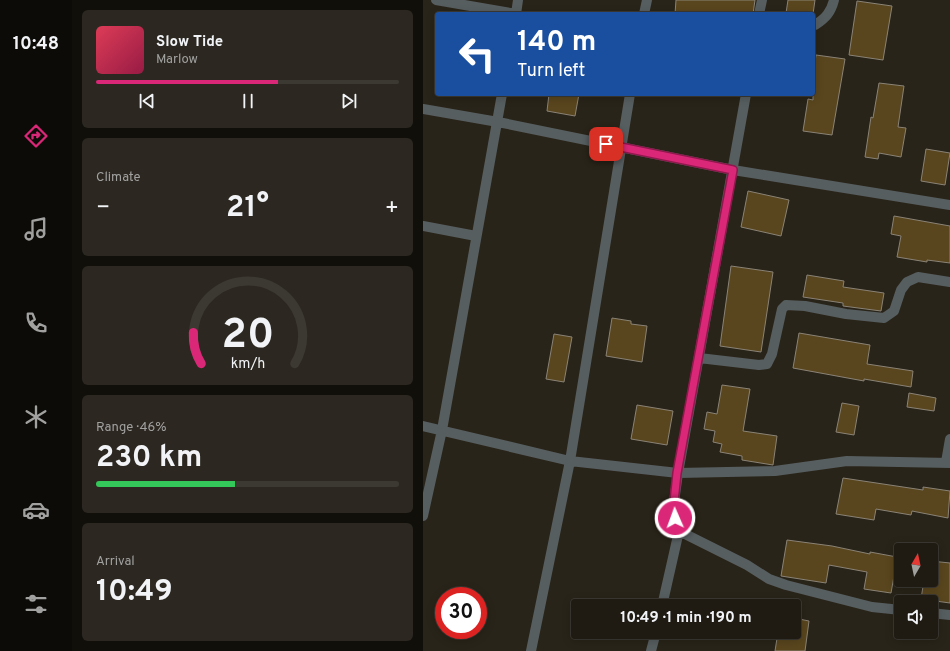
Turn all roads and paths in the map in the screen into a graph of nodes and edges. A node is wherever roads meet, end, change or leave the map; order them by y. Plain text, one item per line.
1 (436, 0) edge
2 (518, 0) edge
3 (647, 0) edge
4 (762, 0) edge
5 (834, 0) edge
6 (505, 12) edge
7 (516, 12) edge
8 (645, 12) edge
9 (759, 12) edge
10 (815, 25) edge
11 (502, 96) edge
12 (630, 96) edge
13 (746, 96) edge
14 (423, 109) edge
15 (498, 122) junction
16 (621, 147) junction
17 (733, 170) junction
18 (950, 205) edge
19 (423, 226) edge
20 (476, 236) junction
21 (950, 282) edge
22 (699, 358) junction
23 (423, 426) edge
24 (442, 430) junction
25 (950, 439) edge
26 (570, 461) junction
27 (948, 462) edge
28 (677, 473) junction
29 (423, 516) edge
30 (679, 531) junction
31 (664, 599) edge
32 (894, 609) edge
33 (938, 614) edge
34 (950, 615) edge
35 (654, 639) edge
36 (531, 651) edge
37 (651, 651) edge

1 - 6 street
2 - 7 street
3 - 8 street
4 - 9 street
5 - 10 street
11 - 15 street
12 - 16 street
13 - 17 street
14 - 15 street
15 - 16 street
15 - 20 street
16 - 17 street
16 - 26 street
17 - 18 street
17 - 22 street
19 - 20 street
20 - 24 street
21 - 22 street
22 - 28 street
23 - 24 street
24 - 26 street
24 - 29 street
25 - 27 street
26 - 28 street
26 - 36 street
27 - 28 street
28 - 30 street
30 - 31 street
30 - 32 street
33 - 34 street
35 - 37 street

